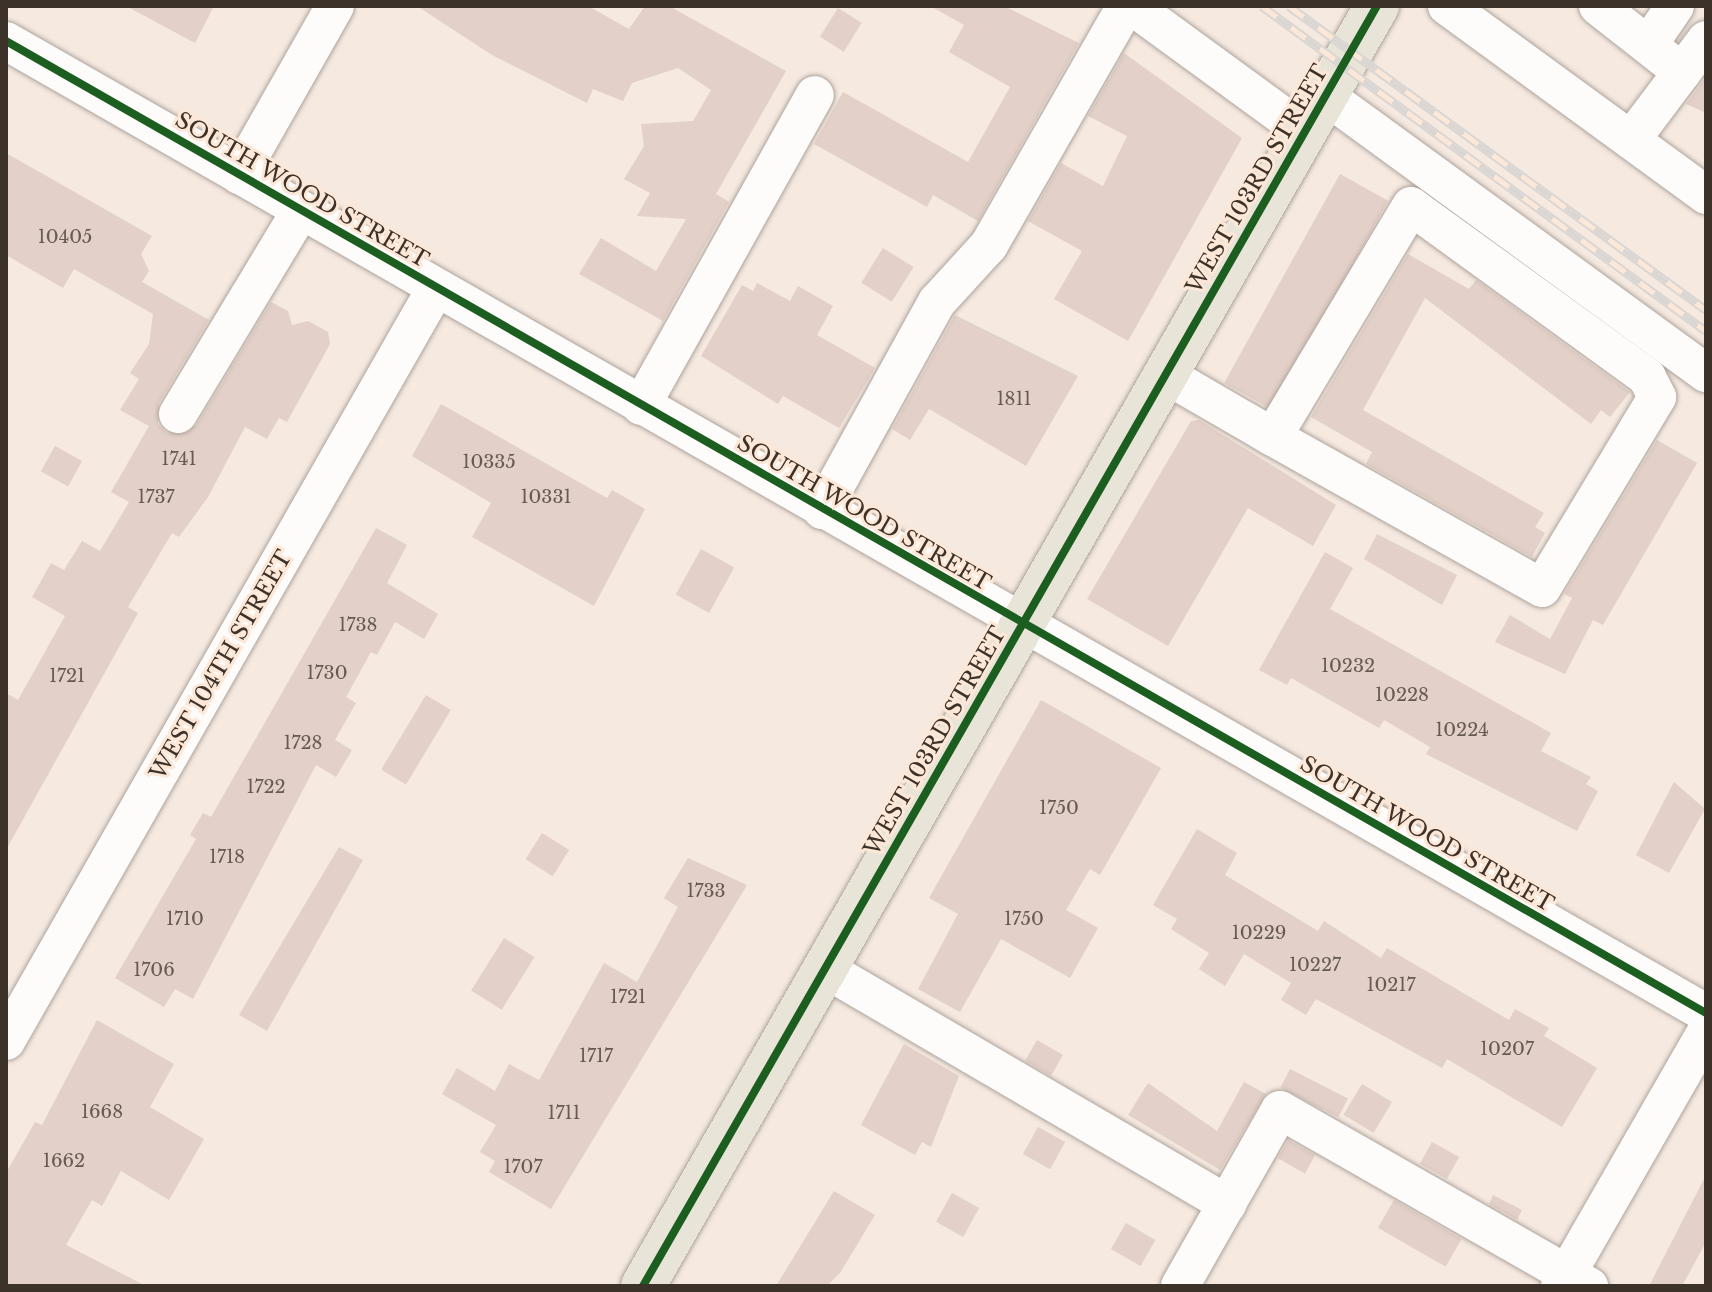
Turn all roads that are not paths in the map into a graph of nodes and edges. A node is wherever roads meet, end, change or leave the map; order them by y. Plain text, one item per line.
1 (335, 6) edge
2 (1129, 6) edge
3 (1377, 6) edge
4 (1447, 6) edge
5 (1598, 6) edge
6 (1675, 6) edge
7 (1706, 40) edge
8 (6, 41) edge
9 (1649, 44) junction
10 (1682, 72) junction
11 (815, 95) dead end
12 (1315, 114) junction
13 (1631, 140) junction
14 (239, 175) junction
15 (1706, 195) edge
16 (301, 210) junction
17 (436, 288) junction
18 (1706, 373) edge
19 (1166, 375) junction
20 (641, 406) junction
21 (178, 414) dead end
22 (1273, 437) junction
23 (822, 510) junction
24 (1022, 624) junction
25 (825, 969) junction
26 (1706, 1013) edge
27 (1706, 1032) edge
28 (6, 1041) edge
29 (1227, 1204) junction
30 (1572, 1282) edge
31 (643, 1286) edge
32 (1180, 1286) edge

1 - 14 street
2 - 12 street
2 - 23 street
3 - 12 main road, WEST 103RD STREET
4 - 13 street
5 - 9 street
6 - 9 street
7 - 10 street
8 - 14 street, SOUTH WOOD STREET
9 - 10 street
10 - 13 street
11 - 20 street
12 - 18 street
12 - 19 main road, WEST 103RD STREET
13 - 15 street
14 - 16 street, SOUTH WOOD STREET
16 - 17 street, SOUTH WOOD STREET
16 - 21 street
17 - 20 street, SOUTH WOOD STREET
17 - 28 street, WEST 104TH STREET
19 - 22 street
19 - 24 main road, WEST 103RD STREET
20 - 23 street, SOUTH WOOD STREET
22 - 22 street
23 - 24 street, SOUTH WOOD STREET
24 - 25 main road, WEST 103RD STREET
24 - 26 street, SOUTH WOOD STREET
25 - 29 street
25 - 31 main road, WEST 103RD STREET
27 - 30 street
29 - 30 street
29 - 32 street

